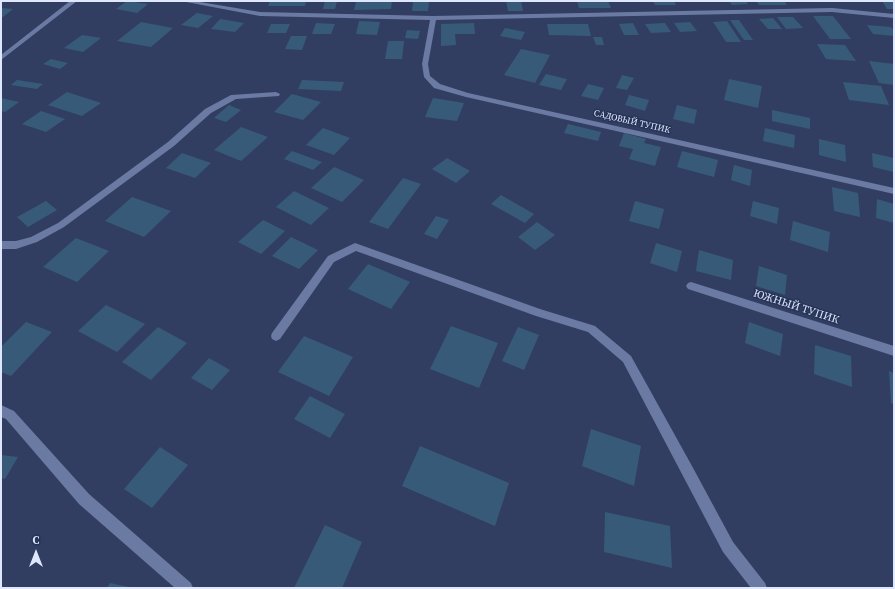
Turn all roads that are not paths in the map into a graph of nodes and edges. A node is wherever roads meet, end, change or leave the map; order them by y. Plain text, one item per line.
1 (74, 1) edge
2 (184, 1) edge
3 (894, 16) edge
4 (432, 18) junction
5 (1, 58) edge
6 (276, 94) dead end
7 (894, 190) edge
8 (1, 245) edge
9 (691, 286) dead end
10 (276, 336) dead end
11 (894, 351) edge
12 (1, 411) edge
13 (186, 588) edge
14 (760, 588) edge

1 - 5 street
2 - 4 street
3 - 4 street
4 - 7 street, САДОВЫЙ ТУПИК
6 - 8 street
9 - 11 street, ЮЖНЫЙ ТУПИК
10 - 14 street
12 - 13 street

